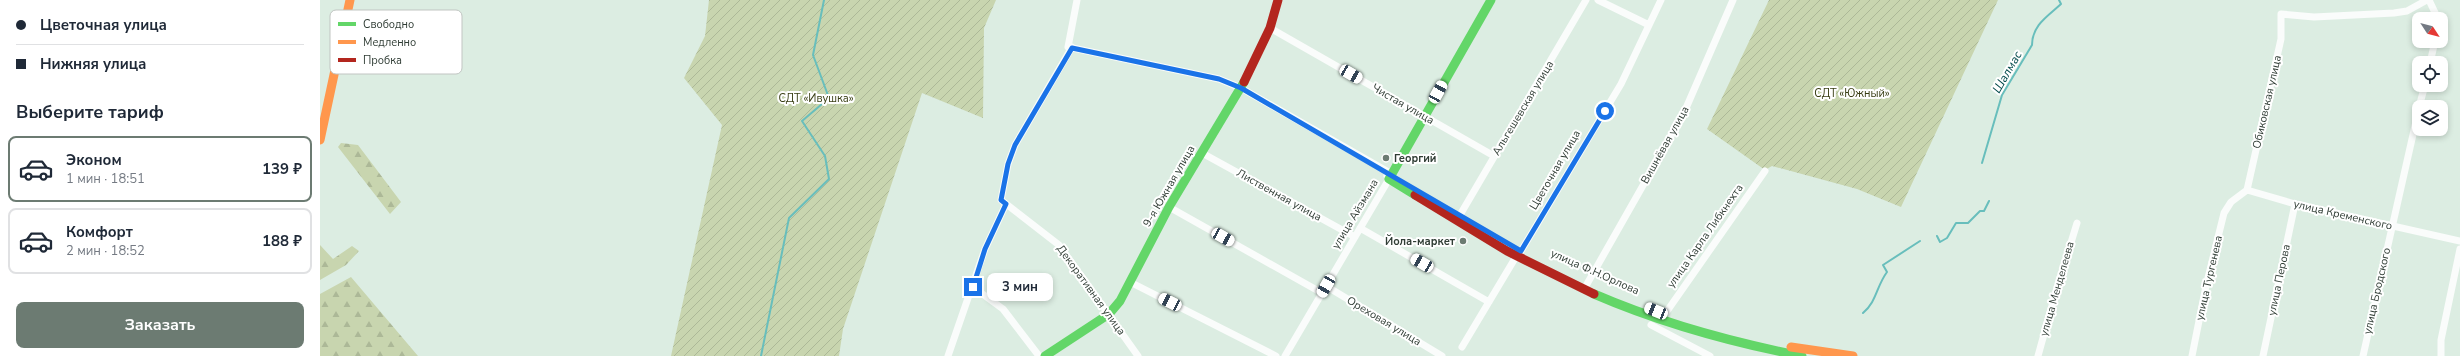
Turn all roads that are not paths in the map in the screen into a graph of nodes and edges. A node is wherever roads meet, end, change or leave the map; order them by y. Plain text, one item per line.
1 (350, 0) edge
2 (1077, 0) edge
3 (1278, 0) edge
4 (1491, 0) edge
5 (1586, 0) edge
6 (1598, 0) edge
7 (1661, 0) edge
8 (1733, 0) edge
9 (2428, 0) edge
10 (348, 10) edge
11 (2434, 12) edge
12 (1649, 25) junction
13 (1270, 28) junction
14 (1070, 47) junction
15 (334, 74) edge
16 (1241, 88) junction
17 (1425, 116) junction
18 (321, 134) edge
19 (2413, 136) edge
20 (1202, 152) junction
21 (1494, 156) junction
22 (1765, 171) dead end
23 (1389, 175) junction
24 (2247, 190) junction
25 (1003, 202) junction
26 (2295, 204) junction
27 (1169, 207) junction
28 (1460, 215) junction
29 (2077, 223) dead end
30 (2392, 227) junction
31 (1360, 228) junction
32 (1355, 237) junction
33 (2460, 242) edge
34 (2460, 249) edge
35 (1519, 253) junction
36 (1130, 282) junction
37 (1587, 284) junction
38 (1326, 286) junction
39 (973, 287) junction
40 (1322, 293) junction
41 (1489, 302) junction
42 (1109, 314) junction
43 (1658, 318) junction
44 (1462, 347) dead end
45 (948, 356) edge
46 (1040, 356) edge
47 (1045, 356) edge
48 (1138, 356) edge
49 (1276, 356) edge
50 (1286, 356) edge
51 (1442, 356) edge
52 (1710, 356) edge
53 (1802, 356) edge
54 (1853, 356) edge
55 (2038, 356) edge
56 (2192, 356) edge
57 (2263, 356) edge
58 (2363, 356) edge
59 (2441, 356) edge

1 - 10 street
2 - 14 street
3 - 13 street, 9-я Южная улица
4 - 17 street, улица Айзмана
5 - 21 street, Альгешевская улица
6 - 12 street
7 - 12 street, Цветочная улица
8 - 37 street, Вишнёвая улица
9 - 11 street
9 - 24 street, Обиковская улица
12 - 35 street, Цветочная улица
13 - 16 street, 9-я Южная улица
13 - 17 street, Чистая улица
14 - 16 street
14 - 25 street
15 - 18 street
16 - 20 street, 9-я Южная улица
16 - 23 street
17 - 21 street, Чистая улица
17 - 23 street, улица Айзмана
19 - 30 street, улица Бродского
20 - 27 street, 9-я Южная улица
20 - 32 street, Лиственная улица
21 - 28 street, Альгешевская улица
22 - 43 street, улица Карла Либкнехта
23 - 28 street, улица Ф.Н.Орлова
23 - 31 street, улица Айзмана
23 - 35 street, улица Ф.Н.Орлова
24 - 26 street, улица Кременского
24 - 56 street, улица Тургенева
25 - 39 street
25 - 42 street, Декоративная улица
26 - 30 street, улица Кременского
26 - 57 street, улица Перова
27 - 36 street, 9-я Южная улица
27 - 40 street
28 - 35 street, улица Ф.Н.Орлова
29 - 55 street, улица Менделеева
30 - 33 street, улица Кременского
30 - 58 street, улица Бродского
31 - 32 street, улица Айзмана
31 - 41 street
32 - 38 street, улица Айзмана
34 - 59 street
35 - 37 street, улица Ф.Н.Орлова
35 - 41 street, Цветочная улица
35 - 43 street, улица Ф.Н.Орлова
36 - 42 street, 9-я Южная улица
36 - 49 street
37 - 43 street, улица Ф.Н.Орлова
38 - 40 street, улица Айзмана
38 - 51 street, Ореховая улица
39 - 45 street
39 - 46 street
40 - 50 street, улица Айзмана
41 - 44 street, Цветочная улица
42 - 47 street, 9-я Южная улица
42 - 48 street, Декоративная улица
43 - 52 street
43 - 53 street, улица Ф.Н.Орлова
43 - 54 street, улица Ф.Н.Орлова

